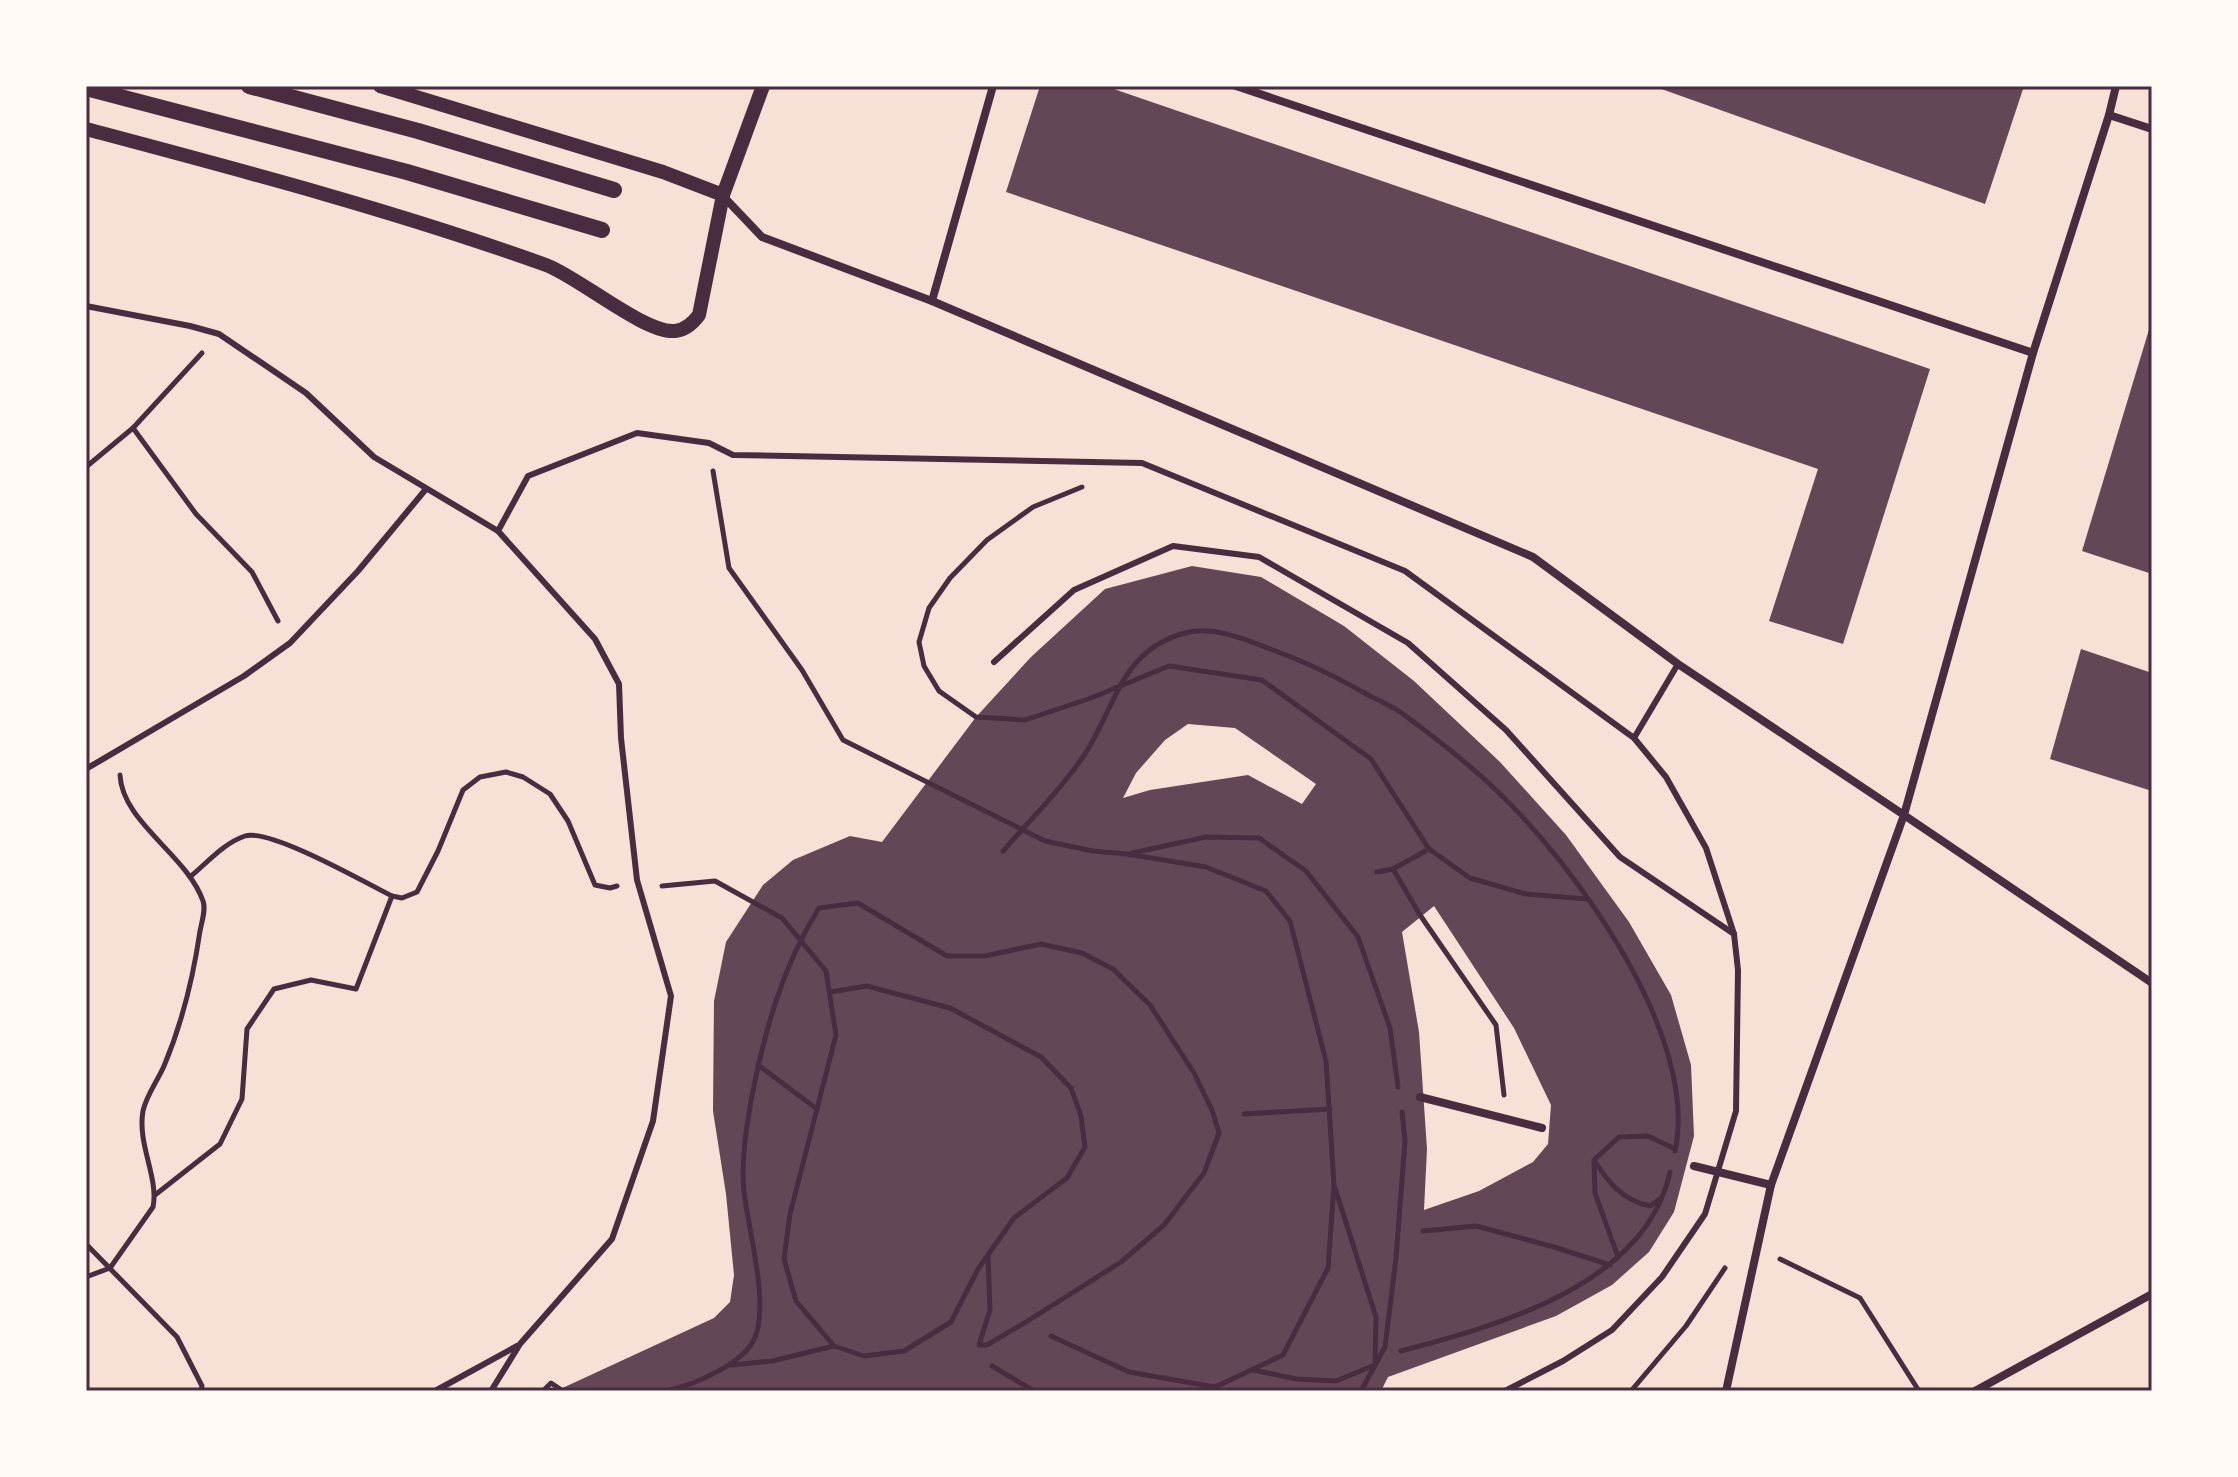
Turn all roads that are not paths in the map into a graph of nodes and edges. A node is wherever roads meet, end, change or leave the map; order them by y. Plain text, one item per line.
1 (249, 86) edge
2 (380, 86) edge
3 (763, 86) edge
4 (993, 86) edge
5 (1236, 86) edge
6 (2116, 86) edge
7 (86, 88) edge
8 (2109, 115) junction
9 (86, 129) edge
10 (2152, 129) edge
11 (614, 190) dead end
12 (723, 195) junction
13 (602, 230) dead end
14 (932, 301) junction
15 (86, 306) edge
16 (2033, 353) junction
17 (426, 489) junction
18 (498, 531) junction
19 (994, 662) dead end
20 (1678, 664) junction
21 (1634, 738) junction
22 (86, 769) edge
23 (1904, 815) junction
24 (1734, 934) junction
25 (2152, 983) edge
26 (1420, 1097) dead end
27 (1542, 1128) dead end
28 (1694, 1166) dead end
29 (1718, 1172) junction
30 (1771, 1185) junction
31 (2152, 1294) edge
32 (520, 1344) junction
33 (435, 1391) edge
34 (491, 1391) edge
35 (1505, 1391) edge
36 (1726, 1391) edge
37 (1975, 1391) edge

1 - 11 main road
2 - 12 street
3 - 12 street
4 - 14 street
5 - 16 street
6 - 8 street
7 - 13 main road
8 - 10 street
8 - 16 street
9 - 12 street
12 - 14 street
14 - 20 street
15 - 17 lane
16 - 23 street
17 - 18 lane
17 - 22 lane
18 - 21 lane
18 - 32 lane
19 - 24 lane
20 - 21 lane
20 - 23 street
21 - 24 lane
23 - 25 street
23 - 30 street
24 - 29 lane
26 - 27 street
28 - 29 street
29 - 30 street
29 - 35 lane
30 - 36 street
31 - 37 street
32 - 33 lane
32 - 34 lane

